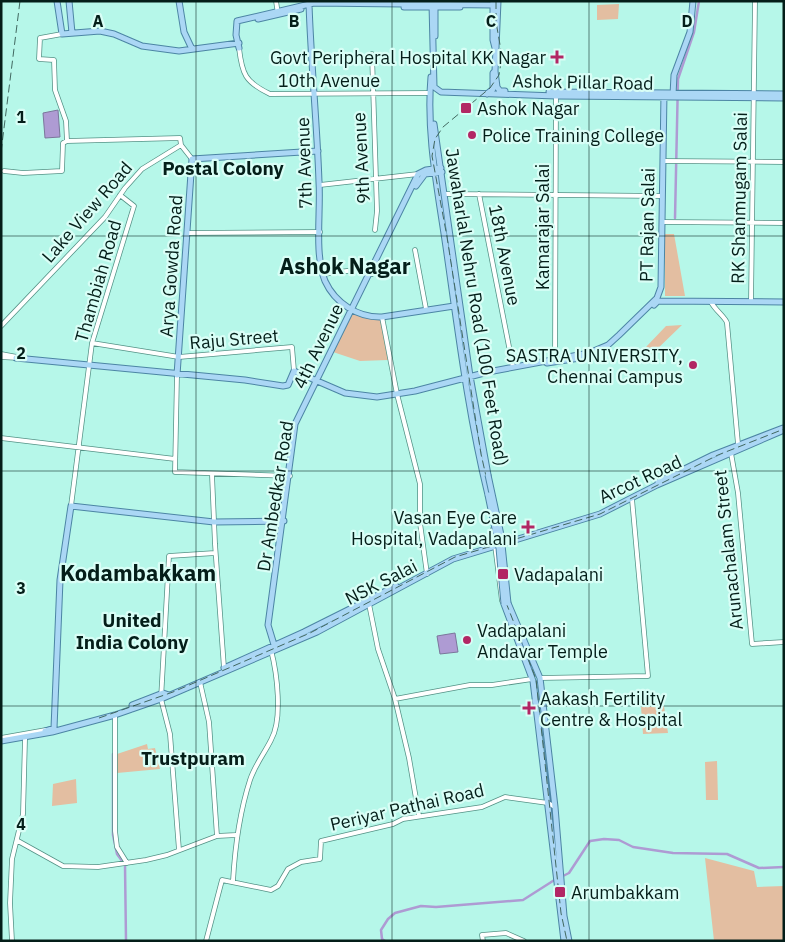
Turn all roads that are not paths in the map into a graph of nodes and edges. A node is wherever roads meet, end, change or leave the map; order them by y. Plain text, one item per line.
1 (57, 1) edge
2 (69, 1) edge
3 (179, 1) edge
4 (276, 1) edge
5 (498, 1) edge
6 (692, 1) edge
7 (755, 1) edge
8 (479, 3) edge
9 (464, 5) junction
10 (309, 6) junction
11 (494, 6) edge
12 (432, 7) junction
13 (278, 13) junction
14 (72, 33) junction
15 (62, 34) junction
16 (238, 43) junction
17 (191, 48) junction
18 (372, 54) dead end
19 (433, 69) junction
20 (495, 71) junction
21 (441, 92) junction
22 (314, 93) junction
23 (371, 93) junction
24 (501, 93) junction
25 (430, 94) junction
26 (486, 94) junction
27 (556, 94) junction
28 (665, 95) junction
29 (676, 95) junction
30 (754, 96) junction
31 (784, 96) edge
32 (65, 142) junction
33 (181, 145) junction
34 (318, 152) junction
35 (192, 159) junction
36 (664, 161) junction
37 (753, 162) junction
38 (784, 162) edge
39 (3, 170) edge
40 (438, 170) junction
41 (418, 174) junction
42 (375, 178) junction
43 (320, 185) junction
44 (444, 194) junction
45 (479, 194) junction
46 (120, 195) junction
47 (555, 195) junction
48 (662, 196) junction
49 (663, 222) junction
50 (784, 223) edge
51 (753, 224) junction
52 (375, 230) dead end
53 (320, 232) junction
54 (187, 233) junction
55 (414, 250) dead end
56 (323, 274) junction
57 (371, 274) junction
58 (659, 300) junction
59 (752, 301) junction
60 (784, 301) edge
61 (715, 302) junction
62 (454, 306) junction
63 (426, 309) junction
64 (352, 310) junction
65 (382, 317) junction
66 (1, 326) edge
67 (92, 343) junction
68 (1, 356) edge
69 (18, 358) joint
70 (179, 358) junction
71 (555, 360) junction
72 (89, 366) junction
73 (513, 367) junction
74 (294, 370) junction
75 (177, 375) junction
76 (466, 378) junction
77 (318, 381) junction
78 (397, 394) junction
79 (784, 429) edge
80 (1, 438) edge
81 (755, 441) junction
82 (738, 444) junction
83 (79, 449) junction
84 (731, 453) junction
85 (175, 459) junction
86 (485, 474) junction
87 (212, 475) junction
88 (289, 477) junction
89 (632, 499) junction
90 (71, 506) junction
91 (499, 519) junction
92 (283, 521) junction
93 (491, 521) junction
94 (214, 522) junction
95 (560, 525) junction
96 (542, 531) junction
97 (504, 542) junction
98 (495, 545) junction
99 (215, 553) junction
100 (505, 554) junction
101 (497, 555) junction
102 (427, 573) junction
103 (377, 597) junction
104 (369, 604) junction
105 (512, 619) junction
106 (289, 642) junction
107 (784, 642) edge
108 (273, 649) junction
109 (224, 668) joint
110 (540, 678) junction
111 (532, 679) junction
112 (200, 682) junction
113 (161, 696) junction
114 (395, 699) junction
115 (115, 715) junction
116 (47, 731) junction
117 (540, 732) junction
118 (546, 732) junction
119 (25, 739) junction
120 (1, 741) edge
121 (548, 803) junction
122 (555, 807) junction
123 (419, 816) junction
124 (236, 835) junction
125 (217, 836) junction
126 (18, 841) junction
127 (179, 850) junction
128 (124, 864) junction
129 (558, 874) junction
130 (233, 881) junction
131 (559, 884) junction
132 (12, 941) edge
133 (206, 941) edge
134 (483, 941) edge
135 (524, 941) edge
136 (564, 941) edge
137 (569, 941) edge

1 - 15 main road
2 - 14 main road
3 - 17 main road
4 - 13 street
5 - 11 main road
6 - 29 main road
7 - 30 street, RK Shanmugam Salai
8 - 9 main road
8 - 11 main road
9 - 11 main road
9 - 12 main road
10 - 12 main road
10 - 13 main road
10 - 22 main road, 7th Avenue
11 - 20 main road
12 - 19 main road
13 - 16 main road
14 - 15 main road
14 - 17 main road
15 - 32 street
16 - 17 main road
16 - 22 street, 10th Avenue
18 - 23 street, 9th Avenue
19 - 21 main road
19 - 25 main road, Jawaharlal Nehru Road (100 Feet Road)
20 - 24 main road
20 - 26 main road
21 - 26 main road, Ashok Pillar Road
21 - 40 main road, Jawaharlal Nehru Road (100 Feet Road)
22 - 23 street, 10th Avenue
22 - 34 main road, 7th Avenue
23 - 25 street, 10th Avenue
23 - 42 street, 9th Avenue
24 - 26 main road, Ashok Pillar Road
24 - 27 main road, Ashok Pillar Road
25 - 40 main road, Jawaharlal Nehru Road (100 Feet Road)
27 - 28 main road, Ashok Pillar Road
27 - 47 street, Kamarajar Salai
28 - 29 main road, Ashok Pillar Road
28 - 36 main road, PT Rajan Salai
29 - 30 main road, Ashok Pillar Road
30 - 31 main road, Ashok Pillar Road
30 - 37 street, RK Shanmugam Salai
32 - 33 street
32 - 39 street
33 - 35 street
33 - 46 street, Lake View Road
34 - 35 main road
34 - 43 main road, 7th Avenue
35 - 54 main road, Arya Gowda Road
36 - 37 street
36 - 48 main road, PT Rajan Salai
36 - 49 main road, PT Rajan Salai
37 - 38 street
37 - 51 street, RK Shanmugam Salai
40 - 41 main road
40 - 44 main road, Jawaharlal Nehru Road (100 Feet Road)
40 - 57 main road
40 - 62 main road, Jawaharlal Nehru Road (100 Feet Road)
41 - 42 street
41 - 57 main road, 4th Avenue
42 - 43 street
42 - 52 street, 9th Avenue
43 - 53 main road, 7th Avenue
44 - 45 street
44 - 76 main road, Jawaharlal Nehru Road (100 Feet Road)
45 - 47 street
45 - 73 street, 18th Avenue
46 - 66 street, Lake View Road
46 - 67 street, Thambiah Road
47 - 48 street
47 - 71 street, Kamarajar Salai
48 - 49 main road, PT Rajan Salai
49 - 51 street
49 - 58 main road, PT Rajan Salai
50 - 51 street
51 - 59 street, RK Shanmugam Salai
53 - 54 street
53 - 56 main road, 7th Avenue
54 - 70 main road, Arya Gowda Road
55 - 63 street
56 - 57 street
56 - 64 main road, 7th Avenue
57 - 64 main road, 4th Avenue
58 - 61 main road
58 - 71 main road, PT Rajan Salai
59 - 60 main road
59 - 61 main road
61 - 82 street
62 - 63 main road
62 - 76 main road, Jawaharlal Nehru Road (100 Feet Road)
63 - 65 main road
64 - 65 main road
64 - 77 main road, 4th Avenue
65 - 78 street
67 - 70 street, Raju Street
67 - 72 street, Thambiah Road
68 - 69 street
69 - 72 main road
70 - 74 street, Raju Street
70 - 75 main road, Arya Gowda Road
71 - 73 main road, PT Rajan Salai
71 - 76 main road
72 - 75 main road
72 - 83 street, Thambiah Road
73 - 76 main road, PT Rajan Salai
74 - 75 main road
74 - 77 main road
75 - 85 street
76 - 78 main road
76 - 86 main road
77 - 78 main road
77 - 88 main road, Dr Ambedkar Road
78 - 102 street
79 - 81 main road, Arcot Road
80 - 83 street
81 - 82 main road, Arcot Road
81 - 84 main road, Arcot Road
82 - 95 main road, Arcot Road
83 - 85 street
83 - 90 street, Thambiah Road
84 - 89 main road, Arcot Road
84 - 107 street, Arunachalam Street
85 - 87 street
86 - 91 street, Jawaharlal Nehru Road (100 Feet Road)
86 - 93 street, Jawaharlal Nehru Road (100 Feet Road)
86 - 105 main road, bridge
87 - 88 street
87 - 94 street
88 - 92 main road, Dr Ambedkar Road
89 - 95 main road, Arcot Road
89 - 110 street
90 - 94 main road
90 - 116 main road
91 - 93 street
91 - 97 street, Jawaharlal Nehru Road (100 Feet Road)
92 - 94 main road
92 - 108 main road, Dr Ambedkar Road
93 - 98 street, Jawaharlal Nehru Road (100 Feet Road)
94 - 99 street
95 - 96 main road, Arcot Road
96 - 97 main road, Arcot Road
96 - 97 main road, Arcot Road
97 - 98 main road, NSK Salai
97 - 100 street, Jawaharlal Nehru Road (100 Feet Road)
98 - 101 street, Jawaharlal Nehru Road (100 Feet Road)
98 - 102 main road, NSK Salai
99 - 109 street
99 - 113 street
100 - 101 street
100 - 105 street, Jawaharlal Nehru Road (100 Feet Road)
101 - 105 street, Jawaharlal Nehru Road (100 Feet Road)
102 - 103 main road, NSK Salai
103 - 104 main road, NSK Salai
103 - 106 main road
104 - 106 main road, NSK Salai
104 - 114 street
105 - 110 main road, Jawaharlal Nehru Road (100 Feet Road)
105 - 111 main road, Jawaharlal Nehru Road (100 Feet Road)
106 - 108 main road, NSK Salai
108 - 109 main road
108 - 112 main road
108 - 124 street
110 - 118 main road, Jawaharlal Nehru Road (100 Feet Road)
111 - 114 street
111 - 117 main road, Jawaharlal Nehru Road (100 Feet Road)
112 - 113 main road
112 - 125 street
113 - 115 main road
113 - 127 street
114 - 123 street
115 - 116 main road
115 - 128 street
116 - 119 street
116 - 120 main road
117 - 118 main road
117 - 121 main road, Jawaharlal Nehru Road (100 Feet Road)
118 - 122 main road, Jawaharlal Nehru Road (100 Feet Road)
119 - 120 street
119 - 126 street
121 - 122 street
121 - 123 street, Periyar Pathai Road
121 - 129 main road, Jawaharlal Nehru Road (100 Feet Road)
122 - 129 main road, Jawaharlal Nehru Road (100 Feet Road)
123 - 130 street, Periyar Pathai Road
124 - 125 street
124 - 130 street
125 - 127 street
126 - 128 street
126 - 132 street
127 - 128 street
129 - 131 main road, Jawaharlal Nehru Road (100 Feet Road)
130 - 133 street
131 - 136 main road, Jawaharlal Nehru Road (100 Feet Road)
131 - 137 main road, Jawaharlal Nehru Road (100 Feet Road)
134 - 135 street

